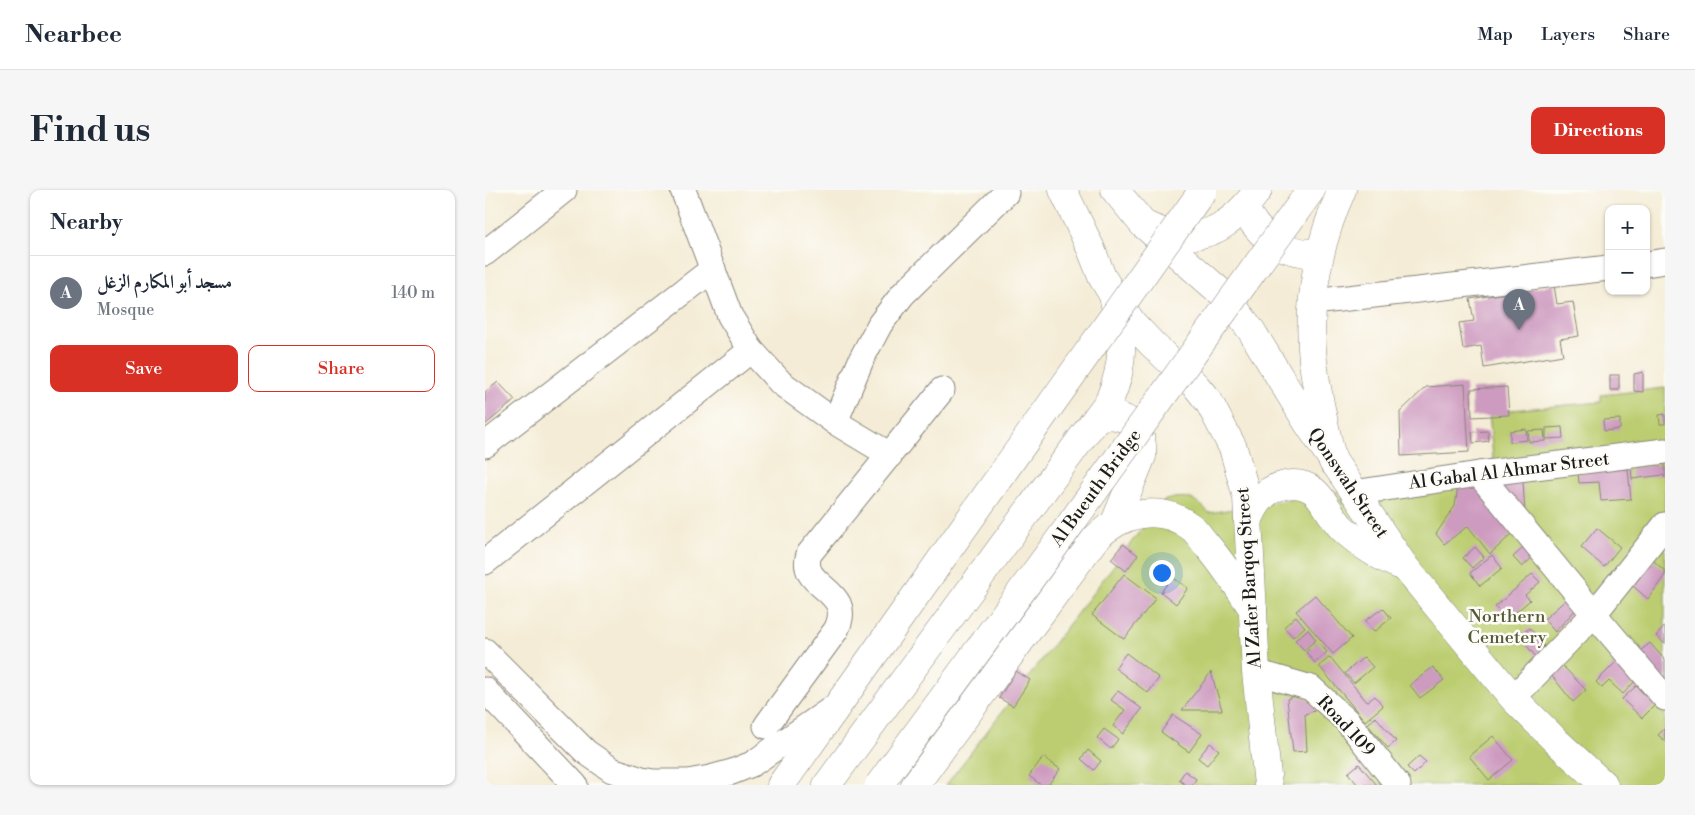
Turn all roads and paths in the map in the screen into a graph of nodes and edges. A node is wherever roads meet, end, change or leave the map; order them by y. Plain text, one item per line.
1 (564, 190) edge
2 (683, 190) edge
3 (1063, 190) edge
4 (1115, 190) edge
5 (1203, 190) edge
6 (1311, 190) edge
7 (1341, 190) edge
8 (1006, 193) dead end
9 (1251, 199) edge
10 (1143, 224) junction
11 (485, 253) edge
12 (1320, 253) junction
13 (1665, 261) edge
14 (1650, 263) edge
15 (1605, 268) edge
16 (713, 269) junction
17 (1113, 296) junction
18 (1313, 302) junction
19 (751, 350) junction
20 (942, 390) dead end
21 (1099, 417) junction
22 (835, 422) junction
23 (485, 445) edge
24 (1665, 451) edge
25 (890, 455) junction
26 (1333, 462) junction
27 (1479, 474) junction
28 (1353, 492) junction
29 (1248, 521) junction
30 (1115, 522) junction
31 (1660, 543) edge
32 (485, 562) edge
33 (1405, 567) junction
34 (1253, 609) junction
35 (1594, 614) junction
36 (485, 651) edge
37 (1256, 672) junction
38 (485, 690) edge
39 (1513, 698) junction
40 (1665, 698) edge
41 (838, 705) junction
42 (766, 726) dead end
43 (1555, 741) junction
44 (563, 781) edge
45 (781, 785) edge
46 (827, 785) edge
47 (879, 785) edge
48 (915, 785) edge
49 (1268, 785) edge
50 (1398, 785) edge
51 (1578, 785) edge
52 (1604, 785) edge

1 - 11 street
2 - 16 street
3 - 17 main road
4 - 10 main road, Qonswah Street
5 - 41 main road, bridge
6 - 47 main road, Al Bueuth Bridge, bridge
7 - 12 main road
8 - 22 street
9 - 10 main road
9 - 12 main road
10 - 26 main road, Qonswah Street
12 - 18 main road
13 - 14 street
15 - 18 street
16 - 19 street
16 - 23 street
17 - 21 main road
17 - 29 main road, Al Zafer Barqoq Street
18 - 26 main road
19 - 22 street
19 - 32 street
20 - 25 street
21 - 30 main road
21 - 46 main road
22 - 25 street
24 - 27 street, Al Gabal Al Ahmar Street
25 - 42 street
26 - 28 main road, Qonswah Street
27 - 28 street, Al Gabal Al Ahmar Street
27 - 35 street
28 - 33 main road, Qonswah Street
29 - 33 main road
29 - 34 main road, Al Zafer Barqoq Street
30 - 34 main road
30 - 48 main road
31 - 35 street
33 - 39 main road, Qonswah Street
34 - 37 main road, Al Zafer Barqoq Street
35 - 39 street
35 - 40 street
36 - 41 street
37 - 49 main road, Al Zafer Barqoq Street
37 - 50 street, Road 109
38 - 44 street
39 - 43 main road, Qonswah Street
41 - 45 main road
43 - 51 main road
43 - 52 main road, Qonswah Street

